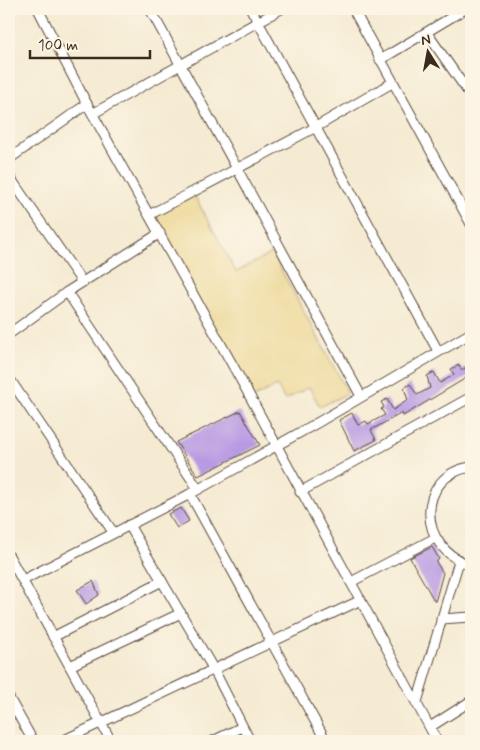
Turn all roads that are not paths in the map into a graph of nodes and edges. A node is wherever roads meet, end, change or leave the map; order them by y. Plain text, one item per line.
1 (38, 9) edge
2 (150, 9) edge
3 (251, 9) edge
4 (281, 9) edge
5 (353, 9) edge
6 (466, 9) edge
7 (257, 20) junction
8 (427, 33) junction
9 (380, 60) junction
10 (180, 64) junction
11 (392, 83) junction
12 (471, 96) edge
13 (87, 104) junction
14 (94, 113) junction
15 (316, 127) junction
16 (9, 159) edge
17 (237, 169) junction
18 (9, 176) edge
19 (149, 215) junction
20 (471, 224) edge
21 (160, 233) junction
22 (82, 282) junction
23 (67, 292) junction
24 (9, 334) edge
25 (471, 334) edge
26 (438, 351) junction
27 (9, 378) edge
28 (361, 396) junction
29 (471, 397) edge
30 (275, 446) junction
31 (471, 466) edge
32 (194, 491) junction
33 (300, 492) junction
34 (129, 526) junction
35 (113, 532) junction
36 (435, 538) junction
37 (9, 556) edge
38 (459, 561) junction
39 (471, 564) edge
40 (23, 580) junction
41 (162, 580) junction
42 (351, 582) junction
43 (361, 600) junction
44 (181, 613) junction
45 (471, 617) edge
46 (441, 618) junction
47 (53, 637) junction
48 (273, 642) junction
49 (70, 666) junction
50 (214, 670) junction
51 (9, 698) edge
52 (471, 701) edge
53 (417, 702) junction
54 (101, 723) junction
55 (430, 726) junction
56 (242, 727) junction
57 (33, 741) edge
58 (62, 741) edge
59 (111, 741) edge
60 (213, 741) edge
61 (250, 741) edge
62 (326, 741) edge
63 (437, 741) edge

1 - 13 street
2 - 10 street
3 - 7 street
4 - 7 street
5 - 9 street
6 - 8 street
7 - 10 street
7 - 15 street
8 - 9 street
8 - 12 street
9 - 11 street
10 - 14 street
10 - 17 street
11 - 15 street
11 - 20 street
13 - 14 street
13 - 16 street
14 - 19 street
15 - 17 street
15 - 26 street
17 - 19 street
17 - 28 street
18 - 22 street
19 - 21 street
21 - 22 street
21 - 30 street
22 - 23 street
23 - 24 street
23 - 32 street
25 - 26 street
26 - 28 street
27 - 35 street
28 - 30 street
29 - 33 street
30 - 32 street
30 - 33 street
31 - 36 street
32 - 34 street
32 - 48 street
33 - 42 street
34 - 35 street
34 - 41 street
35 - 40 street
36 - 38 street
36 - 42 street
37 - 40 street
38 - 39 street
38 - 46 street
40 - 47 street
41 - 44 street
41 - 47 street
42 - 43 street
43 - 48 street
43 - 53 street
44 - 49 street
44 - 50 street
45 - 46 street
46 - 53 street
47 - 49 street
48 - 50 street
48 - 62 street
49 - 54 street
50 - 54 street
50 - 56 street
51 - 57 street
52 - 55 street
53 - 55 street
54 - 58 street
54 - 59 street
55 - 63 street
56 - 60 street
56 - 61 street

